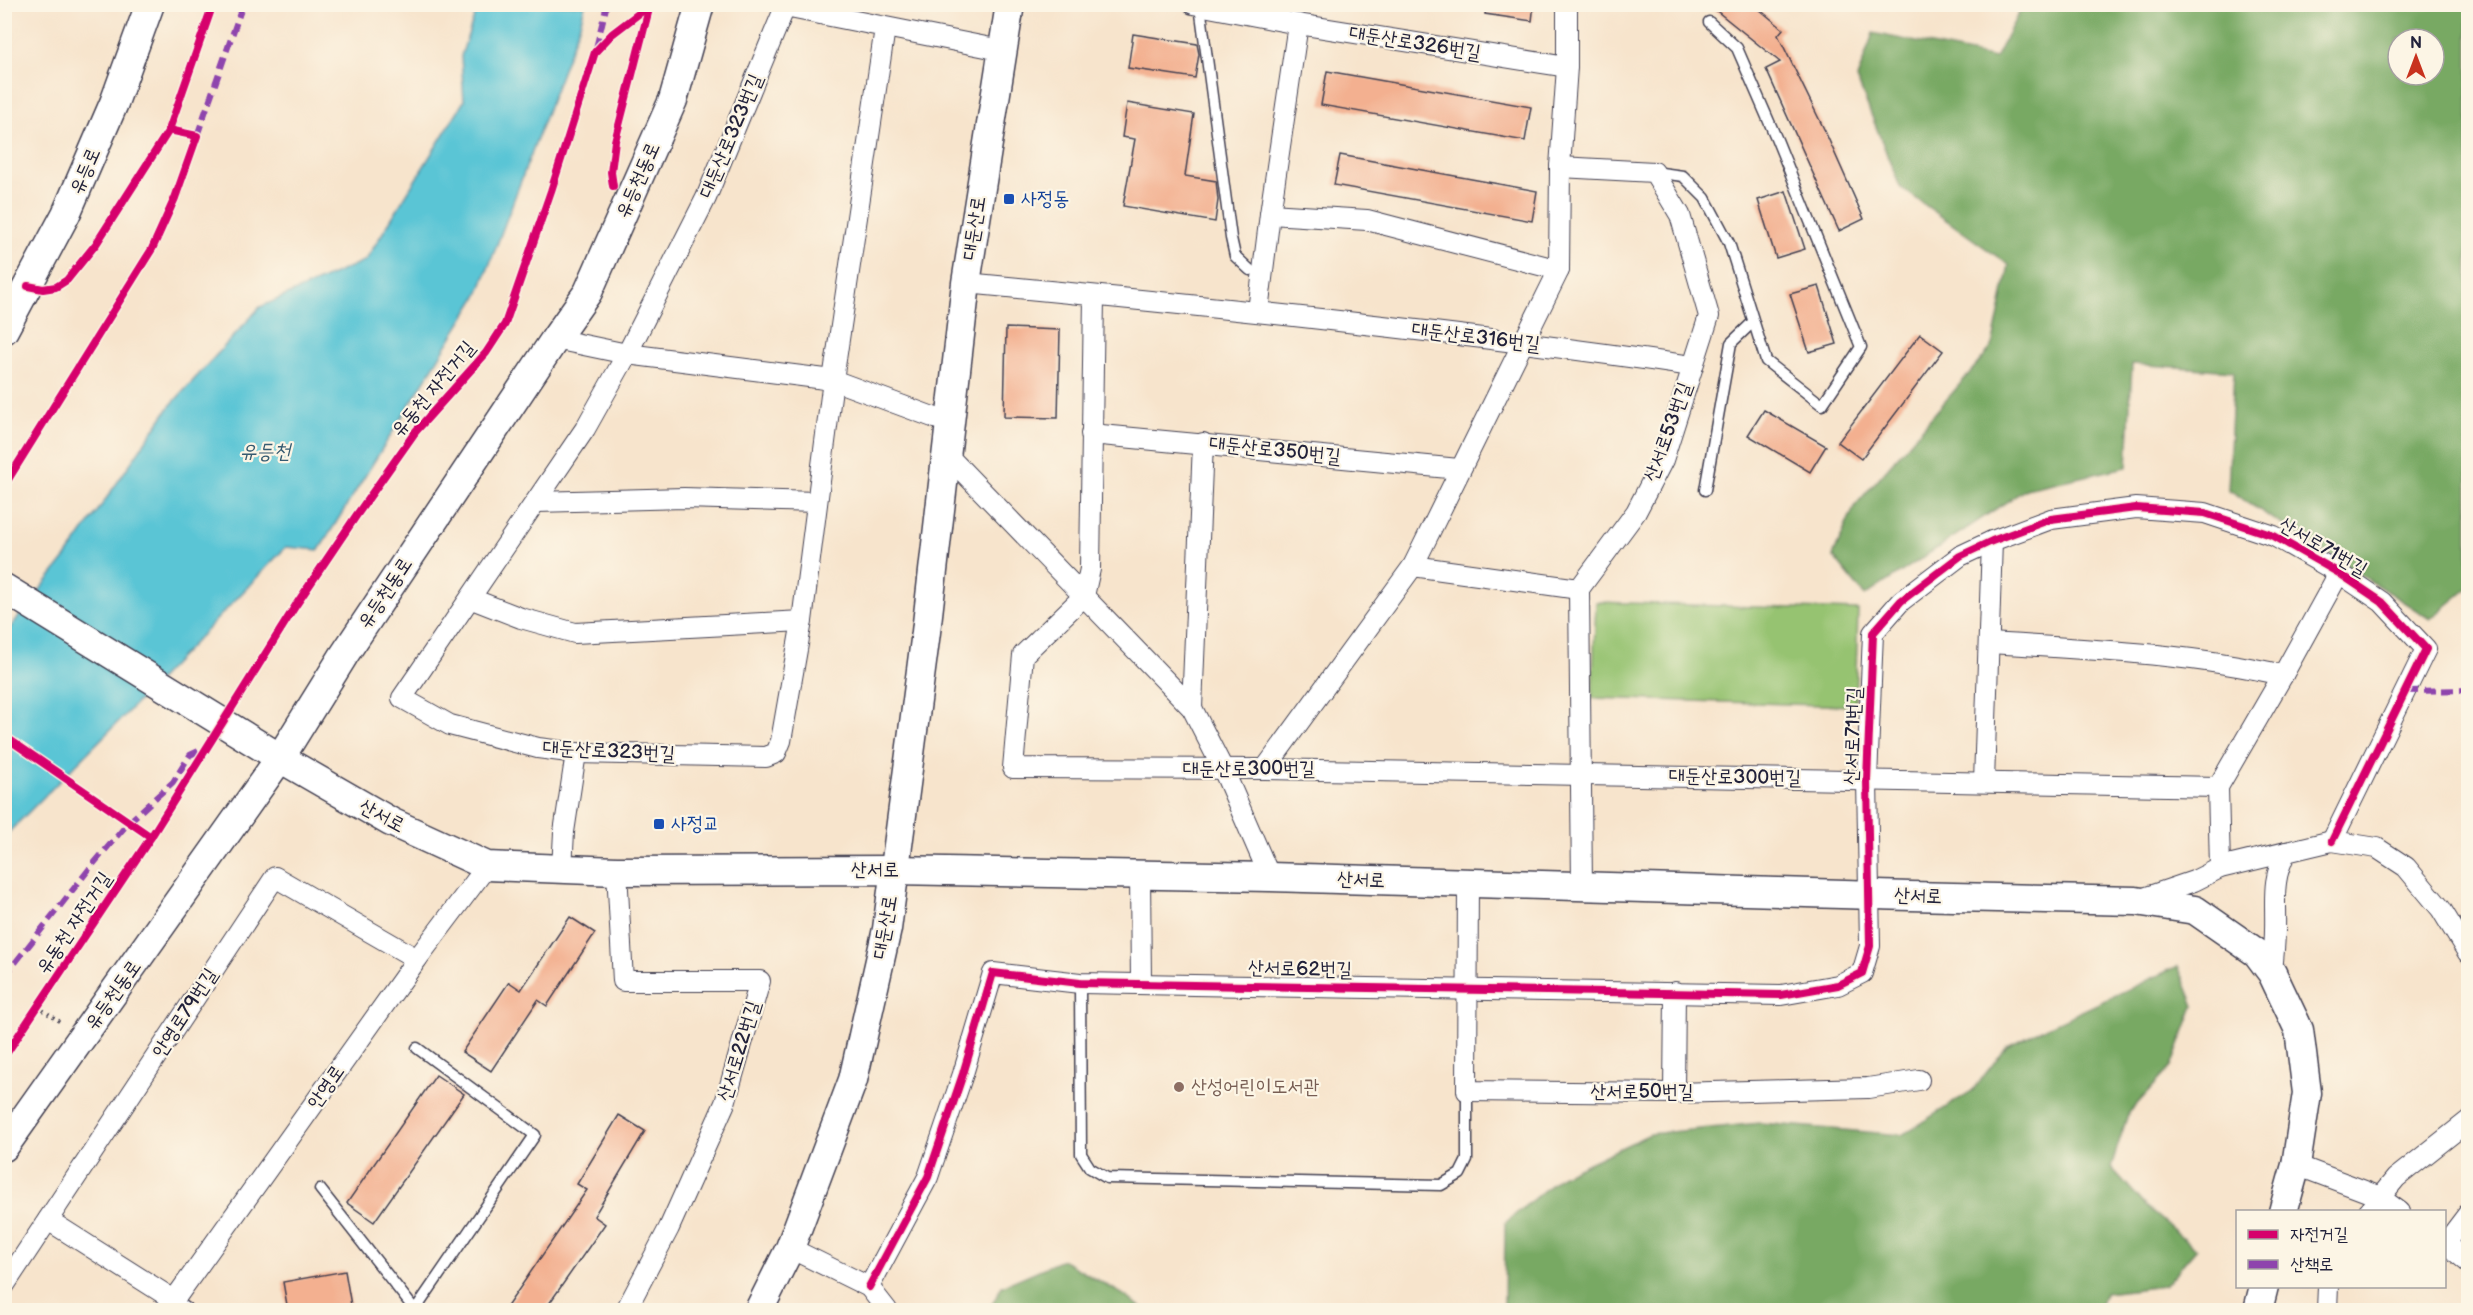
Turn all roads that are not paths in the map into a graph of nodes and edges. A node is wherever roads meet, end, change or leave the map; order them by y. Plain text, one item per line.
1 (150, 4) edge
2 (700, 4) edge
3 (1010, 4) edge
4 (1568, 4) edge
5 (1197, 5) edge
6 (1709, 22) dead end
7 (1298, 24) junction
8 (885, 28) junction
9 (1001, 50) junction
10 (1567, 67) junction
11 (1560, 167) junction
12 (1654, 172) junction
13 (1270, 214) junction
14 (1250, 270) dead end
15 (1559, 270) junction
16 (966, 283) junction
17 (1094, 296) junction
18 (1258, 311) junction
19 (1753, 322) junction
20 (4, 330) edge
21 (555, 339) junction
22 (1523, 342) junction
23 (627, 354) junction
24 (1692, 366) junction
25 (833, 380) junction
26 (950, 423) junction
27 (1091, 434) junction
28 (1203, 443) junction
29 (946, 453) junction
30 (1459, 469) junction
31 (1705, 490) dead end
32 (537, 502) junction
33 (817, 502) junction
34 (1992, 541) junction
35 (1413, 566) junction
36 (2339, 573) junction
37 (4, 588) edge
38 (1579, 589) junction
39 (1084, 596) junction
40 (472, 598) junction
41 (801, 621) junction
42 (1989, 643) junction
43 (2283, 675) junction
44 (1192, 708) junction
45 (576, 753) junction
46 (280, 758) junction
47 (1223, 769) junction
48 (1265, 769) junction
49 (1581, 775) junction
50 (1867, 780) junction
51 (1984, 782) junction
52 (2218, 787) junction
53 (2332, 841) junction
54 (2286, 852) junction
55 (487, 866) junction
56 (2220, 867) junction
57 (562, 869) junction
58 (894, 870) junction
59 (617, 871) junction
60 (1140, 874) junction
61 (1270, 877) junction
62 (1468, 883) junction
63 (1582, 886) junction
64 (1869, 895) junction
65 (2136, 901) junction
66 (2469, 953) edge
67 (417, 959) junction
68 (2272, 973) junction
69 (1080, 983) junction
70 (1141, 984) junction
71 (1466, 988) junction
72 (1675, 992) junction
73 (417, 1048) dead end
74 (1919, 1080) dead end
75 (1467, 1091) junction
76 (1674, 1093) junction
77 (2469, 1121) edge
78 (4, 1147) edge
79 (2296, 1165) junction
80 (320, 1190) dead end
81 (2373, 1204) edge
82 (2284, 1210) edge
83 (2393, 1210) edge
84 (2469, 1214) edge
85 (48, 1220) junction
86 (2446, 1242) edge
87 (2446, 1244) edge
88 (790, 1248) junction
89 (2469, 1262) edge
90 (4, 1286) edge
91 (869, 1287) junction
92 (2264, 1288) edge
93 (2328, 1288) edge
94 (177, 1307) edge
95 (415, 1310) edge
96 (626, 1311) edge
97 (759, 1311) edge
98 (886, 1311) edge
99 (2258, 1311) edge
100 (2328, 1311) edge

1 - 20 main road, 유등로
2 - 21 main road, 유등천동로
3 - 9 main road, 대둔산로
4 - 10 street
5 - 7 street, 대둔산로326번길
5 - 14 lane
6 - 19 lane
7 - 10 street, 대둔산로326번길
7 - 13 street
8 - 9 street, 대둔산로323번길
8 - 23 street, 대둔산로323번길
8 - 25 street, 대둔산로323번길
9 - 16 main road, 대둔산로
10 - 11 street
11 - 12 street
11 - 15 street
12 - 19 lane
12 - 24 street, 산서로53번길
13 - 15 street
13 - 18 street
15 - 22 street
16 - 17 street, 대둔산로316번길
16 - 26 main road, 대둔산로
17 - 18 street, 대둔산로316번길
17 - 27 street
18 - 22 street, 대둔산로316번길
19 - 31 lane
21 - 23 street
21 - 46 main road, 유등천동로
22 - 24 street, 대둔산로316번길
22 - 30 street
23 - 25 street
23 - 32 street, 대둔산로323번길
24 - 38 street, 산서로53번길
25 - 26 street
25 - 33 street, 대둔산로323번길
26 - 29 main road, 대둔산로
27 - 28 street, 대둔산로350번길
27 - 39 street
28 - 30 street, 대둔산로350번길
28 - 44 street
29 - 39 street
29 - 58 main road, 대둔산로
30 - 35 street
32 - 33 street
32 - 40 street, 대둔산로323번길
33 - 41 street, 대둔산로323번길
34 - 36 street, 산서로71번길
34 - 42 street
34 - 50 street, 산서로71번길
35 - 38 street
35 - 48 street
36 - 43 street
36 - 53 street, 산서로71번길
37 - 46 main road, 산서로
38 - 49 street
39 - 44 street
39 - 47 street, 대둔산로300번길
40 - 41 street
40 - 45 street, 대둔산로323번길
41 - 45 street, 대둔산로323번길
42 - 43 street
42 - 51 street
43 - 52 street
44 - 47 street
45 - 57 street
46 - 55 main road, 산서로
46 - 78 main road, 유등천동로
47 - 48 street, 대둔산로300번길
47 - 61 street
48 - 49 street, 대둔산로300번길
49 - 50 street, 대둔산로300번길
49 - 63 street
50 - 51 street, 대둔산로300번길
50 - 64 street, 산서로71번길
51 - 52 street, 대둔산로300번길
52 - 56 street
53 - 54 street
53 - 66 street
54 - 56 street
54 - 68 street
55 - 57 main road, 산서로
55 - 67 street, 안영로
56 - 65 street
57 - 59 main road, 산서로
58 - 59 main road, 산서로
58 - 60 main road, 산서로
58 - 88 main road, 대둔산로
59 - 96 street, 산서로22번길
60 - 61 main road, 산서로
60 - 70 street
61 - 62 main road, 산서로
62 - 63 main road, 산서로
62 - 71 street
63 - 64 main road, 산서로
64 - 65 main road, 산서로
64 - 72 street, 산서로62번길
65 - 68 main road, 산서로
67 - 85 street, 안영로79번길
67 - 94 street, 안영로
68 - 79 main road, 산서로
69 - 70 street, 산서로62번길
69 - 75 lane
69 - 91 street, 산서로62번길
70 - 71 street, 산서로62번길
71 - 72 street, 산서로62번길
71 - 75 street
72 - 76 street
73 - 95 lane
74 - 76 street, 산서로50번길
75 - 76 street, 산서로50번길
77 - 81 street
79 - 81 street
79 - 82 main road, 산서로
80 - 95 lane
81 - 83 street
84 - 86 street
85 - 90 street, 안영로79번길
85 - 94 street
87 - 89 street
88 - 91 street
88 - 97 main road, 대둔산로
91 - 98 street
92 - 99 main road
93 - 100 street

